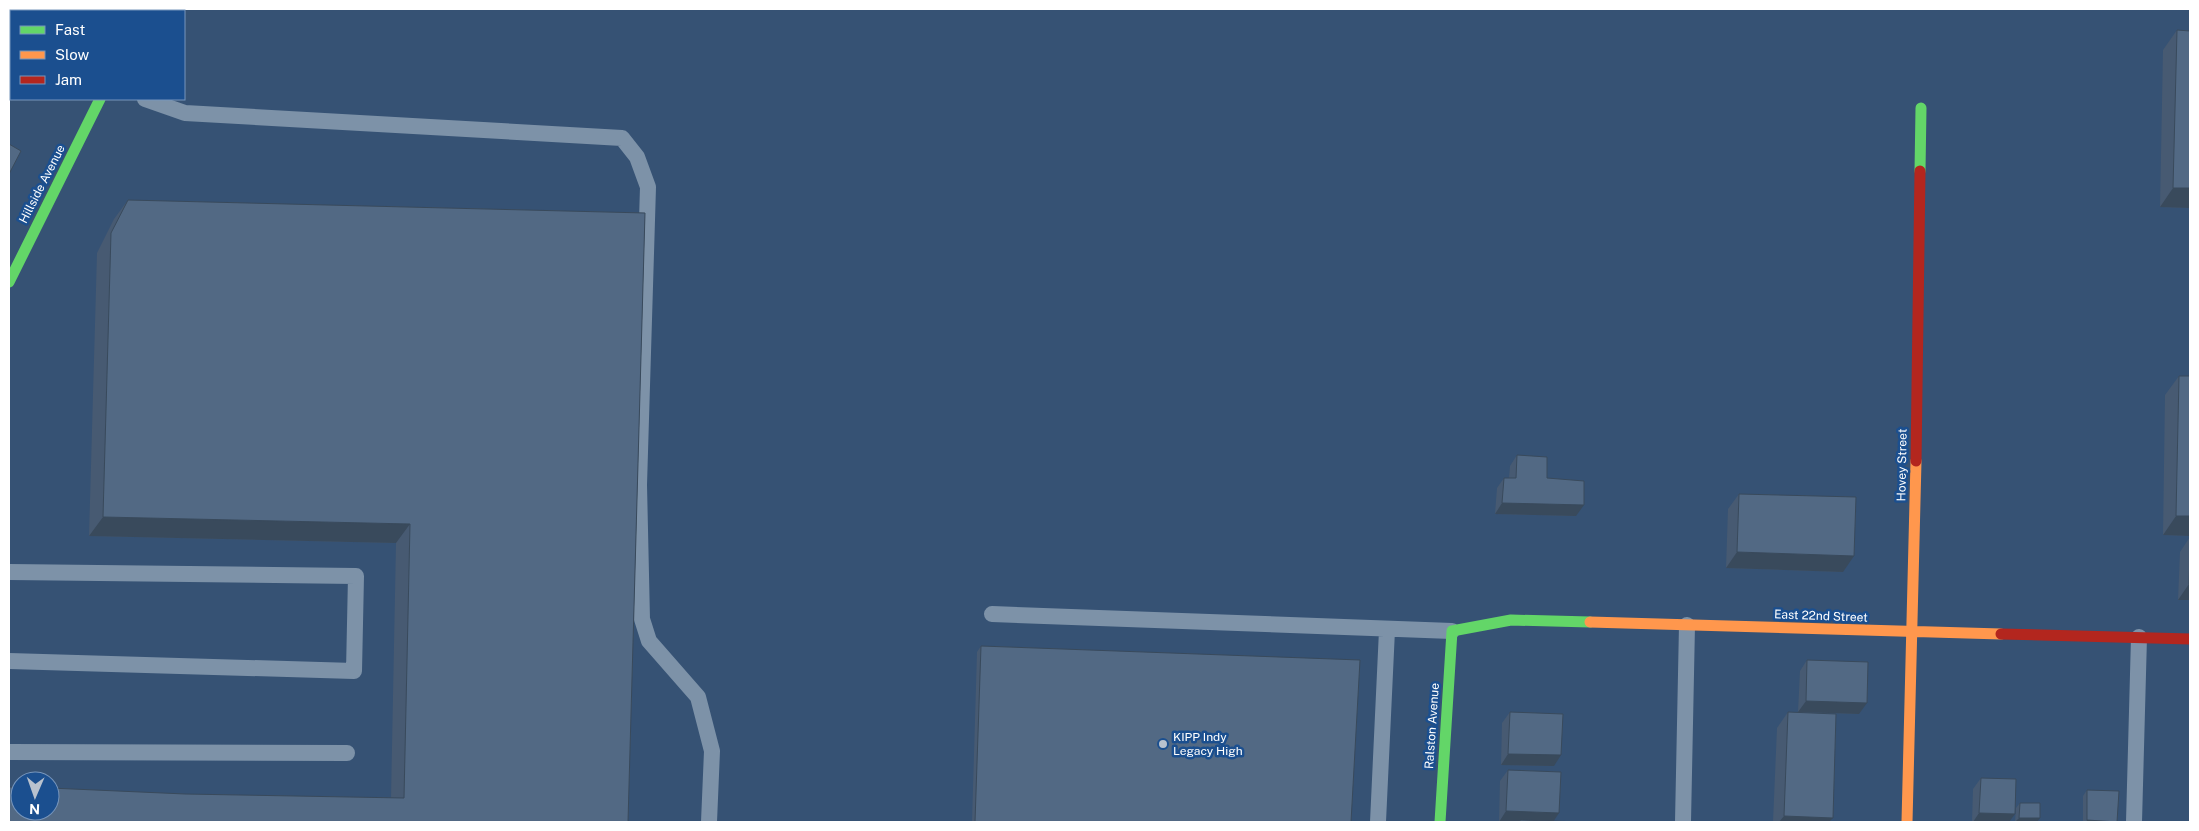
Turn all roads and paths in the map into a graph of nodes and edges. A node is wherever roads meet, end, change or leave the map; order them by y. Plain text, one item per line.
1 (100, 100) edge
2 (148, 100) edge
3 (1922, 108) dead end
4 (9, 282) edge
5 (9, 572) edge
6 (992, 614) dead end
7 (1687, 625) junction
8 (1387, 630) junction
9 (1452, 630) junction
10 (1914, 632) junction
11 (2139, 637) junction
12 (2190, 639) edge
13 (9, 661) edge
14 (9, 752) edge
15 (347, 753) dead end
16 (709, 822) edge
17 (1378, 822) edge
18 (1440, 822) edge
19 (1682, 822) edge
20 (1906, 822) edge
21 (2134, 822) edge

1 - 4 street, Hillside Avenue
2 - 16 lane
3 - 10 street, Hovey Street
5 - 13 lane
6 - 8 lane
7 - 9 street, East 22nd Street
7 - 10 street, East 22nd Street
7 - 19 lane
8 - 9 lane
8 - 17 lane
9 - 18 street, Ralston Avenue
10 - 11 street, East 22nd Street
10 - 20 street, Hovey Street
11 - 12 street, East 22nd Street
11 - 21 lane
14 - 15 lane

